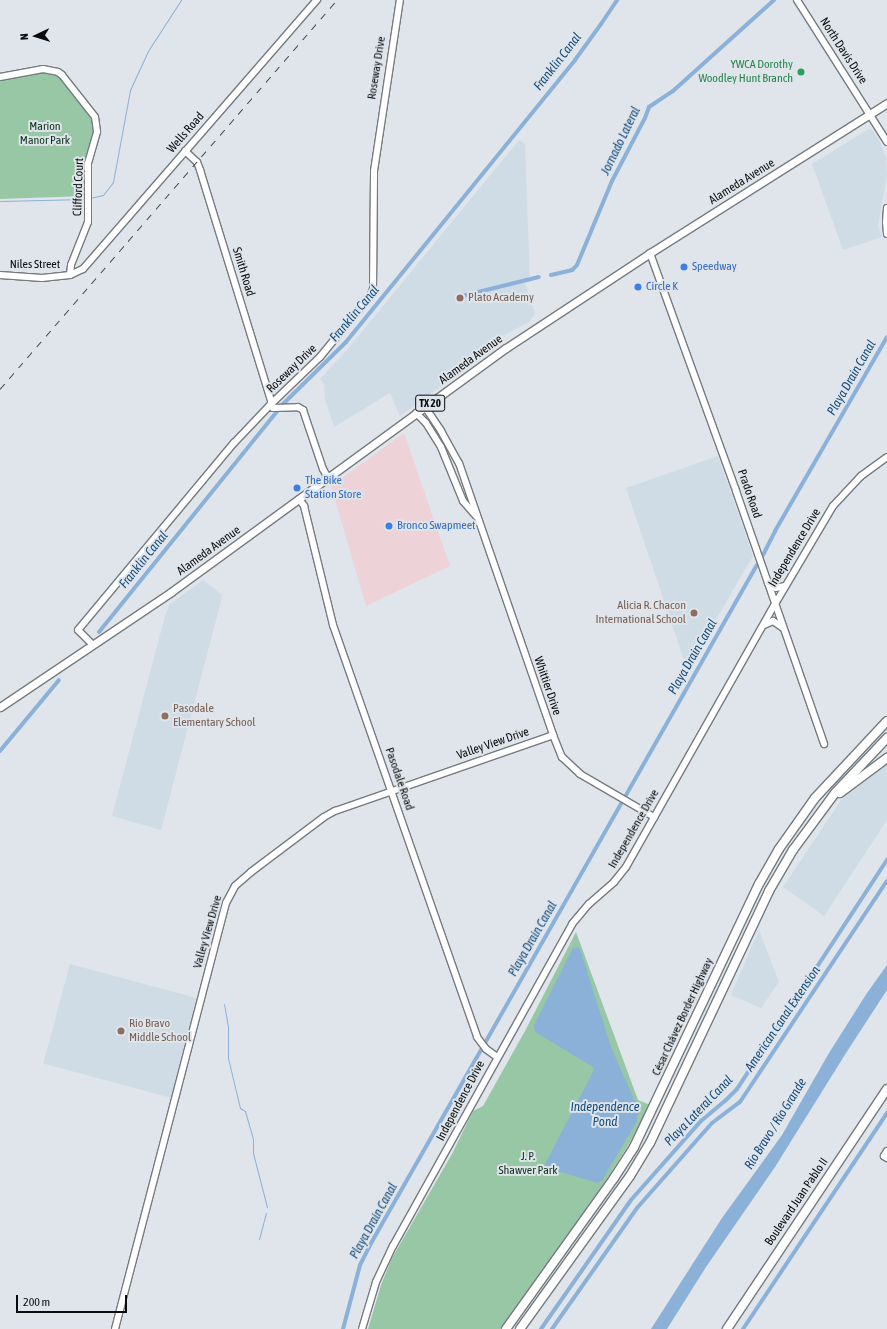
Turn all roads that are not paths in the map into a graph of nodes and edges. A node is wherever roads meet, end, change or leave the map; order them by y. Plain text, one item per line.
1 (316, 0) edge
2 (400, 0) edge
3 (797, 0) edge
4 (0, 76) edge
5 (887, 103) edge
6 (870, 114) junction
7 (887, 142) edge
8 (185, 151) junction
9 (887, 208) edge
10 (887, 234) edge
11 (650, 253) junction
12 (0, 275) edge
13 (70, 275) junction
14 (271, 404) junction
15 (425, 407) junction
16 (416, 413) junction
17 (887, 457) edge
18 (328, 478) junction
19 (299, 499) junction
20 (477, 517) junction
21 (768, 583) junction
22 (785, 586) junction
23 (775, 604) junction
24 (763, 626) junction
25 (783, 628) junction
26 (93, 645) junction
27 (0, 707) edge
28 (887, 721) edge
29 (553, 735) junction
30 (887, 738) edge
31 (824, 744) dead end
32 (887, 758) edge
33 (391, 791) junction
34 (818, 814) junction
35 (654, 817) junction
36 (497, 1057) junction
37 (887, 1088) edge
38 (115, 1329) edge
39 (362, 1329) edge
40 (506, 1329) edge
41 (520, 1329) edge
42 (727, 1329) edge

1 - 8 street, Wells Road
2 - 14 street, Roseway Drive
3 - 6 street, North Davis Drive
4 - 13 street, Clifford Court
5 - 6 main road, Alameda Avenue / TX 20
6 - 7 street, North Davis Drive
6 - 11 main road, Alameda Avenue / TX 20
8 - 13 street, Wells Road
8 - 14 street, Smith Road
9 - 10 street
11 - 15 main road, Alameda Avenue / TX 20
11 - 21 street, Prado Road
12 - 13 street, Niles Street
14 - 18 street
14 - 26 street, Roseway Drive
15 - 16 main road, Alameda Avenue / TX 20
15 - 20 street, Whittier Drive
16 - 18 main road, Alameda Avenue / TX 20
16 - 20 street, Whittier Drive
17 - 22 street, Independence Drive
18 - 19 main road, Alameda Avenue / TX 20
19 - 26 main road, Alameda Avenue / TX 20
19 - 33 street, Pasodale Road
20 - 29 street, Whittier Drive
21 - 22 street
21 - 23 street, Prado Road
22 - 23 street, Independence Drive
23 - 24 street, Independence Drive
23 - 25 street, Prado Road
24 - 25 street
24 - 35 street, Independence Drive
25 - 31 street, Prado Road
26 - 27 main road, Alameda Avenue / TX 20
28 - 40 highway, César Chávez Border Highway
29 - 33 street, Valley View Drive
29 - 35 street, Whittier Drive
30 - 34 highway, César Chávez Border Highway
32 - 34 highway
33 - 36 street, Pasodale Road
33 - 38 street, Valley View Drive
34 - 41 highway, César Chávez Border Highway
35 - 36 street, Independence Drive
36 - 39 street, Independence Drive
37 - 42 highway, Boulevard Juan Pablo II

